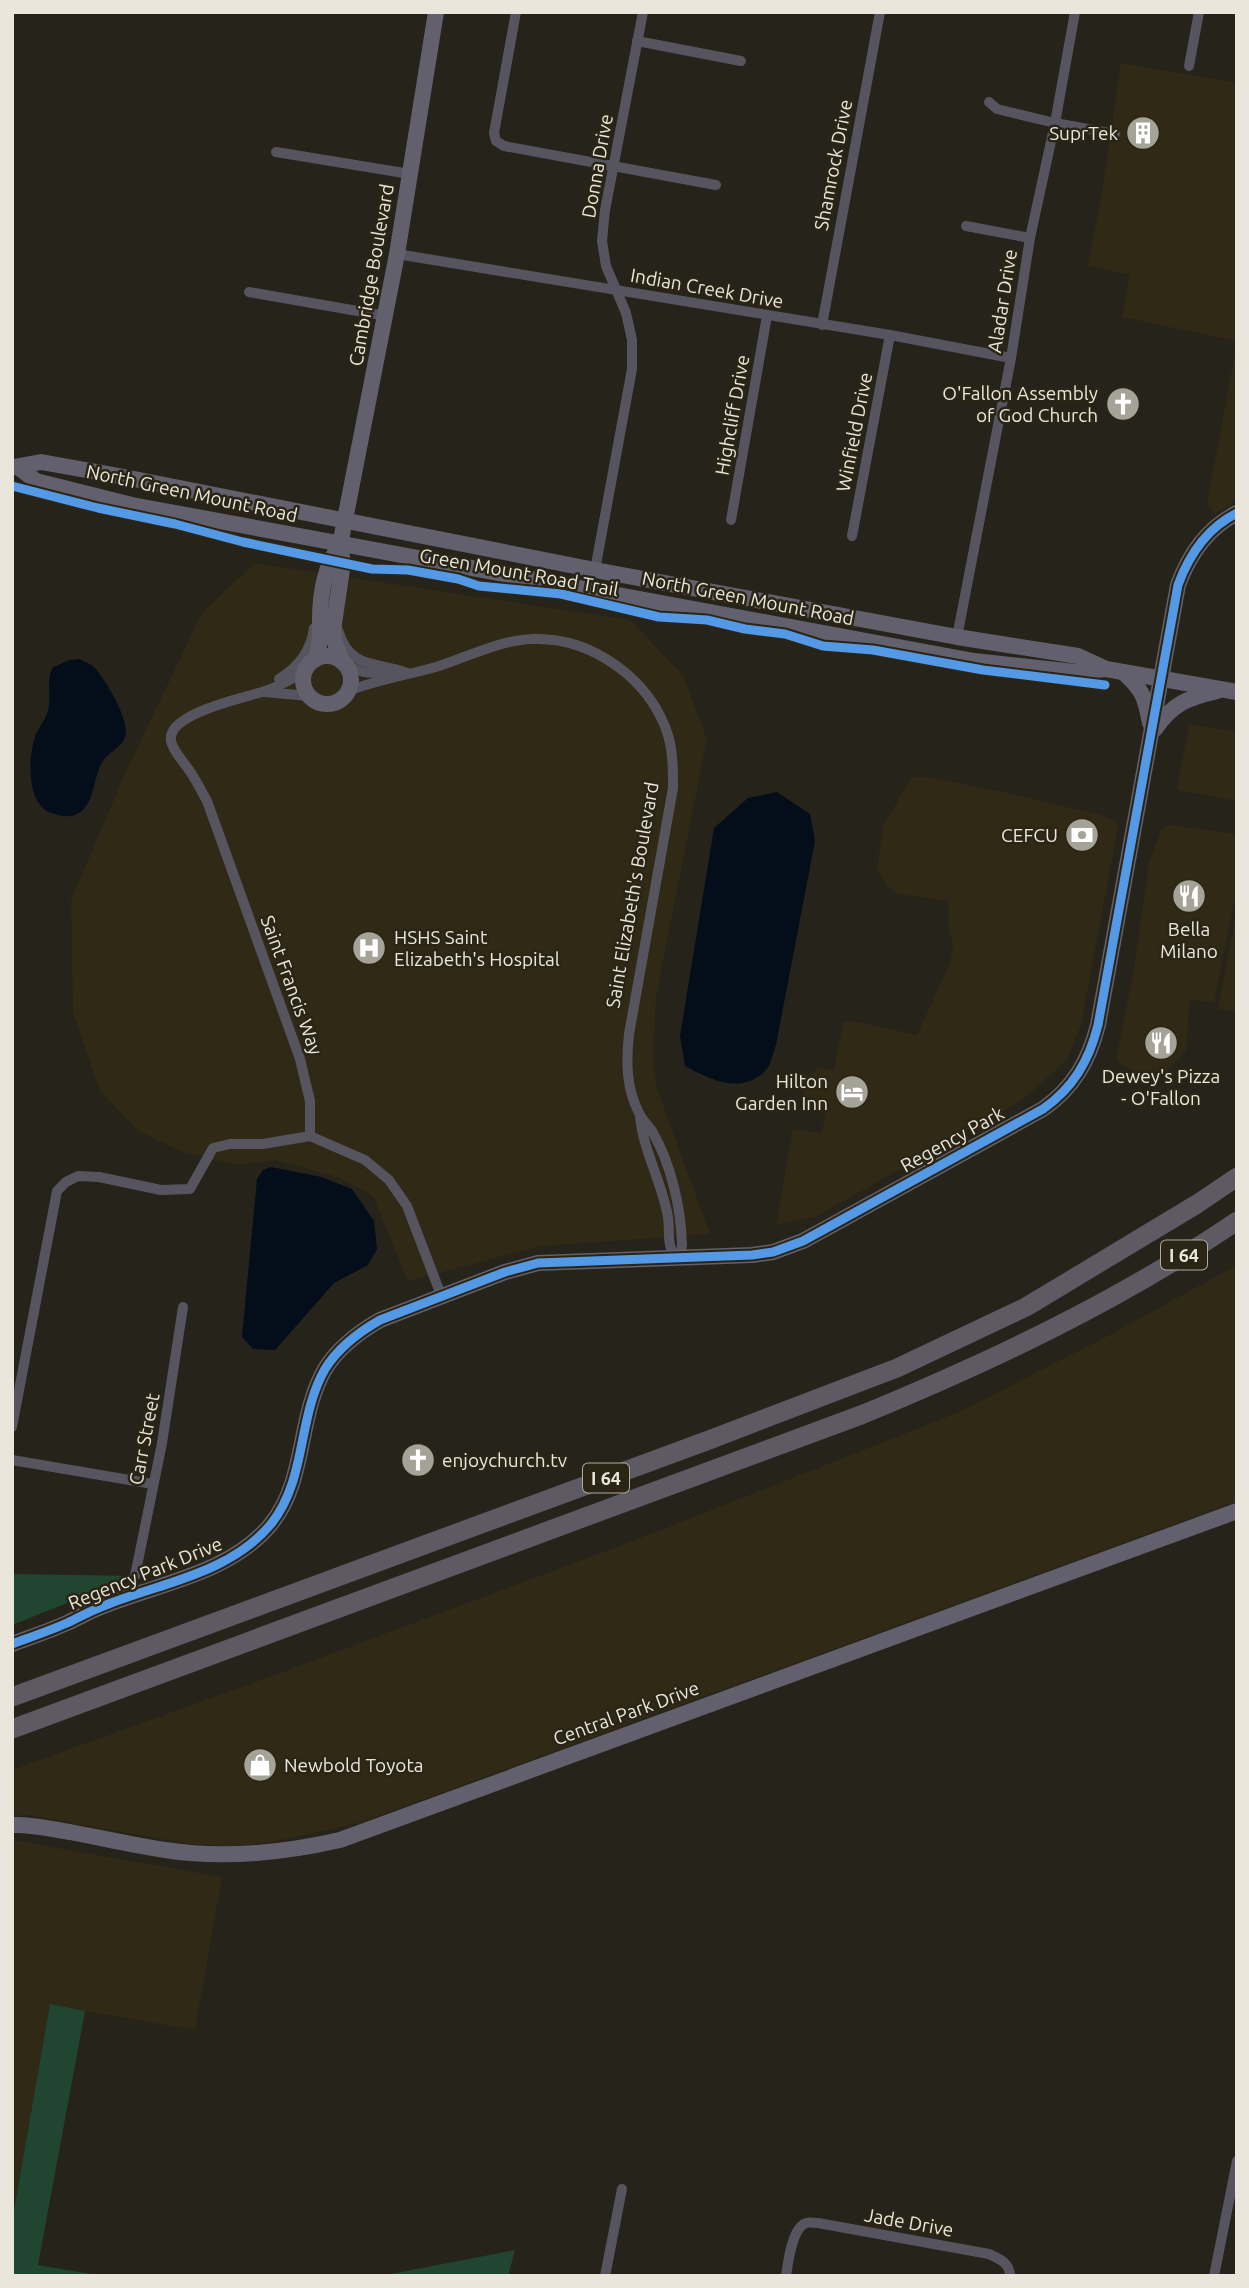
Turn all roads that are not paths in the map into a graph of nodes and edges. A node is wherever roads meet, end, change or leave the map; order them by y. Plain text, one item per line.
1 (436, 12) edge
2 (516, 12) edge
3 (643, 12) edge
4 (880, 12) edge
5 (1075, 12) edge
6 (1199, 12) edge
7 (637, 41) junction
8 (741, 61) dead end
9 (1189, 66) dead end
10 (989, 102) dead end
11 (1055, 123) junction
12 (1115, 134) dead end
13 (276, 152) dead end
14 (613, 167) junction
15 (411, 174) junction
16 (716, 185) dead end
17 (966, 226) dead end
18 (1030, 238) junction
19 (397, 254) junction
20 (616, 290) junction
21 (249, 292) dead end
22 (386, 316) junction
23 (767, 316) junction
24 (822, 325) junction
25 (890, 335) junction
26 (1011, 358) junction
27 (15, 467) edge
28 (1237, 513) edge
29 (731, 520) dead end
30 (345, 522) junction
31 (852, 536) dead end
32 (340, 545) junction
33 (595, 570) junction
34 (327, 616) junction
35 (957, 637) junction
36 (344, 663) junction
37 (311, 665) junction
38 (1114, 671) junction
39 (402, 675) junction
40 (1162, 679) junction
41 (348, 691) junction
42 (1230, 691) edge
43 (264, 692) junction
44 (250, 695) junction
45 (309, 696) junction
46 (1152, 733) junction
47 (310, 1136) junction
48 (1237, 1164) edge
49 (1237, 1177) edge
50 (1179, 1214) junction
51 (1237, 1221) edge
52 (1237, 1233) edge
53 (677, 1258) junction
54 (1130, 1289) junction
55 (441, 1295) junction
56 (183, 1307) dead end
57 (12, 1427) edge
58 (12, 1460) edge
59 (153, 1484) junction
60 (1237, 1511) edge
61 (135, 1576) dead end
62 (12, 1644) edge
63 (12, 1697) edge
64 (12, 1729) edge
65 (12, 1825) edge
66 (1237, 2161) edge
67 (622, 2189) dead end
68 (605, 2276) edge
69 (786, 2276) edge
70 (1010, 2276) edge
71 (1214, 2276) edge

1 - 15 street, Cambridge Boulevard
2 - 14 street
3 - 7 street, Donna Drive
4 - 24 street, Shamrock Drive
5 - 11 street, Aladar Drive
6 - 9 street
7 - 8 street
7 - 14 street, Donna Drive
10 - 11 street
11 - 12 street
11 - 18 street, Aladar Drive
13 - 15 street
14 - 16 street
14 - 20 street, Donna Drive
15 - 19 street, Cambridge Boulevard
17 - 18 street
18 - 26 street, Aladar Drive
19 - 20 street, Indian Creek Drive
19 - 22 street, Cambridge Boulevard
20 - 23 street, Indian Creek Drive
20 - 33 street, Donna Drive
21 - 22 street
22 - 30 street, Cambridge Boulevard
23 - 24 street, Indian Creek Drive
23 - 29 street, Highcliff Drive
24 - 25 street, Indian Creek Drive
25 - 26 street, Indian Creek Drive
25 - 31 street, Winfield Drive
26 - 35 street, Aladar Drive
27 - 30 street, North Green Mount Road
27 - 32 street, North Green Mount Road
28 - 40 street, Regency Park
30 - 32 street, Cambridge Boulevard
30 - 33 street, North Green Mount Road
32 - 34 street
32 - 38 street, North Green Mount Road
33 - 35 street, North Green Mount Road
34 - 36 street
34 - 37 street
34 - 39 street, Saint Elizabeth's Boulevard
34 - 44 street, Saint Francis Way
35 - 38 street, North Green Mount Road
36 - 37 street, Saint Elizabeth's Boulevard
36 - 39 street, Saint Elizabeth's Boulevard
36 - 41 street
37 - 43 street, Saint Francis Way
37 - 45 street
38 - 40 street, North Green Mount Road
38 - 46 street
39 - 41 street, Saint Elizabeth's Boulevard
39 - 53 street, Saint Elizabeth's Boulevard
40 - 42 street, North Green Mount Road
40 - 46 street, Regency Park
41 - 45 street, Saint Elizabeth's Boulevard
42 - 46 street
43 - 44 street, Saint Francis Way
43 - 45 street, Saint Francis Way
44 - 47 street, Saint Francis Way
46 - 53 street, Regency Park
47 - 55 street
47 - 57 street
48 - 50 highway
49 - 50 highway, I 64
50 - 63 highway, I 64
51 - 54 highway, I 64
52 - 54 highway
53 - 55 street, Regency Park
54 - 64 highway, I 64
55 - 62 street, Regency Park Drive
56 - 59 street, Carr Street
58 - 59 street
59 - 61 street, Carr Street
60 - 65 street, Central Park Drive
66 - 71 street
67 - 68 street
69 - 70 street, Jade Drive

